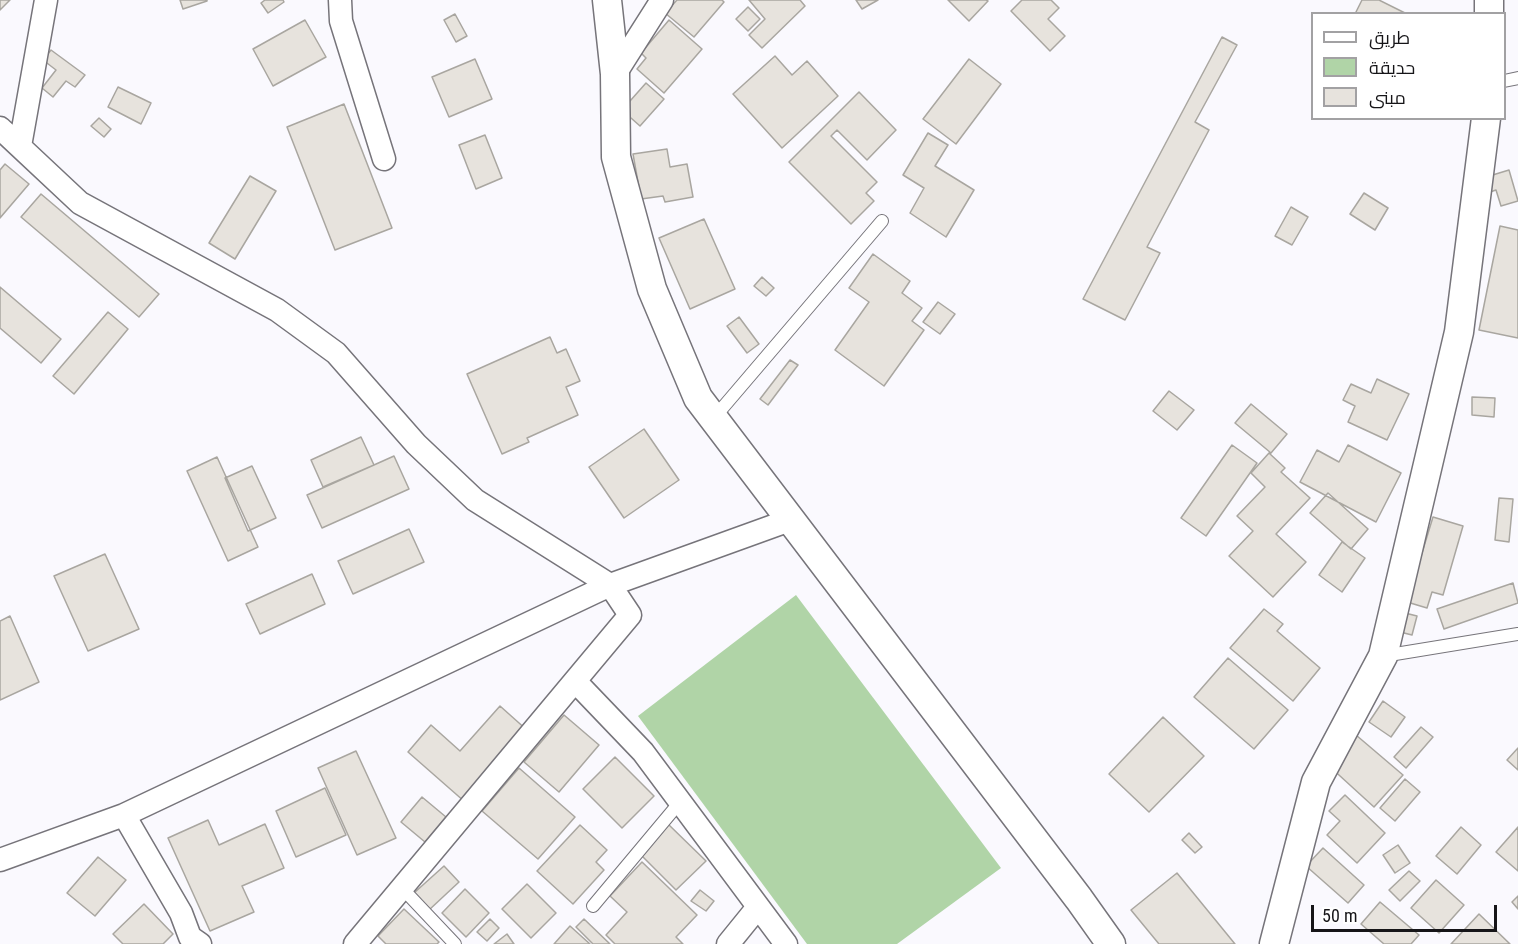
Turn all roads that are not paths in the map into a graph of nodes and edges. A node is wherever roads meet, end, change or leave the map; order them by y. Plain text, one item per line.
1 (46, 0) edge
2 (340, 0) edge
3 (607, 0) edge
4 (662, 0) edge
5 (615, 75) junction
6 (1486, 120) edge
7 (8, 142) edge
8 (384, 159) dead end
9 (882, 221) dead end
10 (713, 419) junction
11 (790, 520) junction
12 (610, 585) junction
13 (1518, 634) edge
14 (1383, 656) junction
15 (575, 681) junction
16 (680, 802) junction
17 (124, 815) junction
18 (0, 860) edge
19 (402, 888) junction
20 (592, 906) dead end
21 (758, 907) junction
22 (200, 944) edge
23 (355, 944) edge
24 (455, 944) edge
25 (729, 944) edge
26 (786, 944) edge
27 (1111, 944) edge
28 (1274, 944) edge

1 - 7 street
2 - 8 street
3 - 5 street
4 - 5 street
5 - 10 street
6 - 14 street
7 - 12 street
9 - 10 lane
10 - 11 street
11 - 12 street
11 - 27 street
12 - 15 street
12 - 17 street
13 - 14 lane
14 - 28 street
15 - 16 street
15 - 19 street
16 - 20 lane
16 - 21 street
17 - 18 street
17 - 22 street
19 - 23 street
19 - 24 lane
21 - 25 street
21 - 26 street

